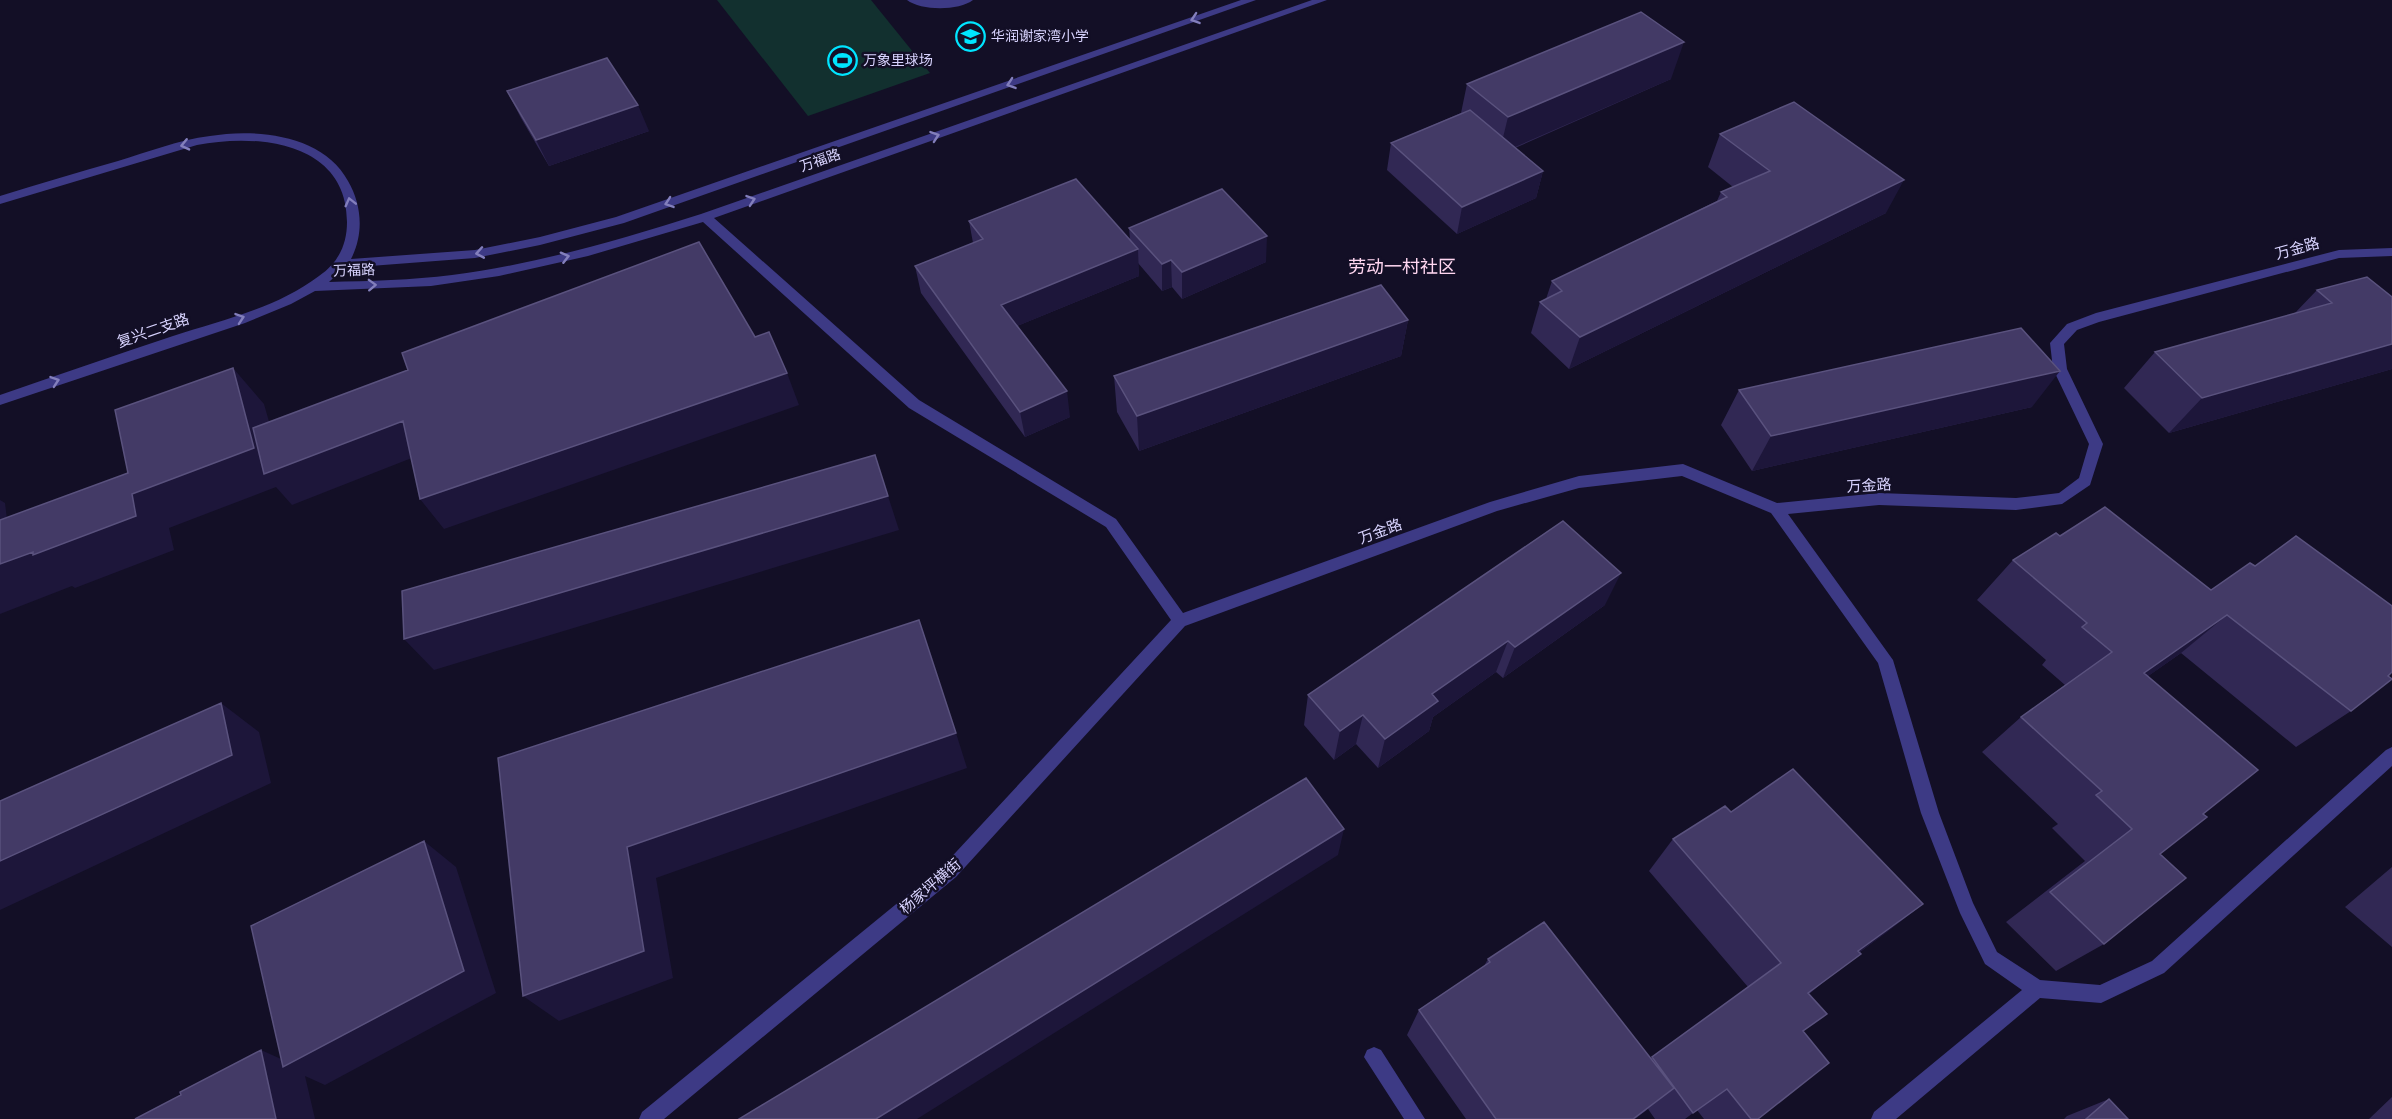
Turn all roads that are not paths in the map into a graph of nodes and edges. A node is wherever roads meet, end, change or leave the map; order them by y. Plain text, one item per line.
1 (912, 0) edge
2 (968, 0) edge
3 (1251, 0) edge
4 (1322, 0) edge
5 (0, 200) edge
6 (705, 217) junction
7 (2392, 252) edge
8 (341, 264) junction
9 (314, 286) junction
10 (0, 400) edge
11 (1776, 509) junction
12 (1180, 621) junction
13 (2392, 755) edge
14 (2037, 988) junction
15 (1374, 1057) dead end
16 (649, 1119) edge
17 (1415, 1119) edge
18 (1881, 1119) edge

1 - 2 street
3 -> 8 street, 万福路
6 -> 4 street, 万福路
8 -> 5 street
9 -> 6 street, 万福路
6 - 12 street
7 - 11 street, 万金路
8 - 9 street
10 -> 9 street, 复兴二支路
11 - 12 street, 万金路
11 - 14 street
12 - 16 street, 杨家坪横街
13 - 14 street
14 - 18 street
15 - 17 street

